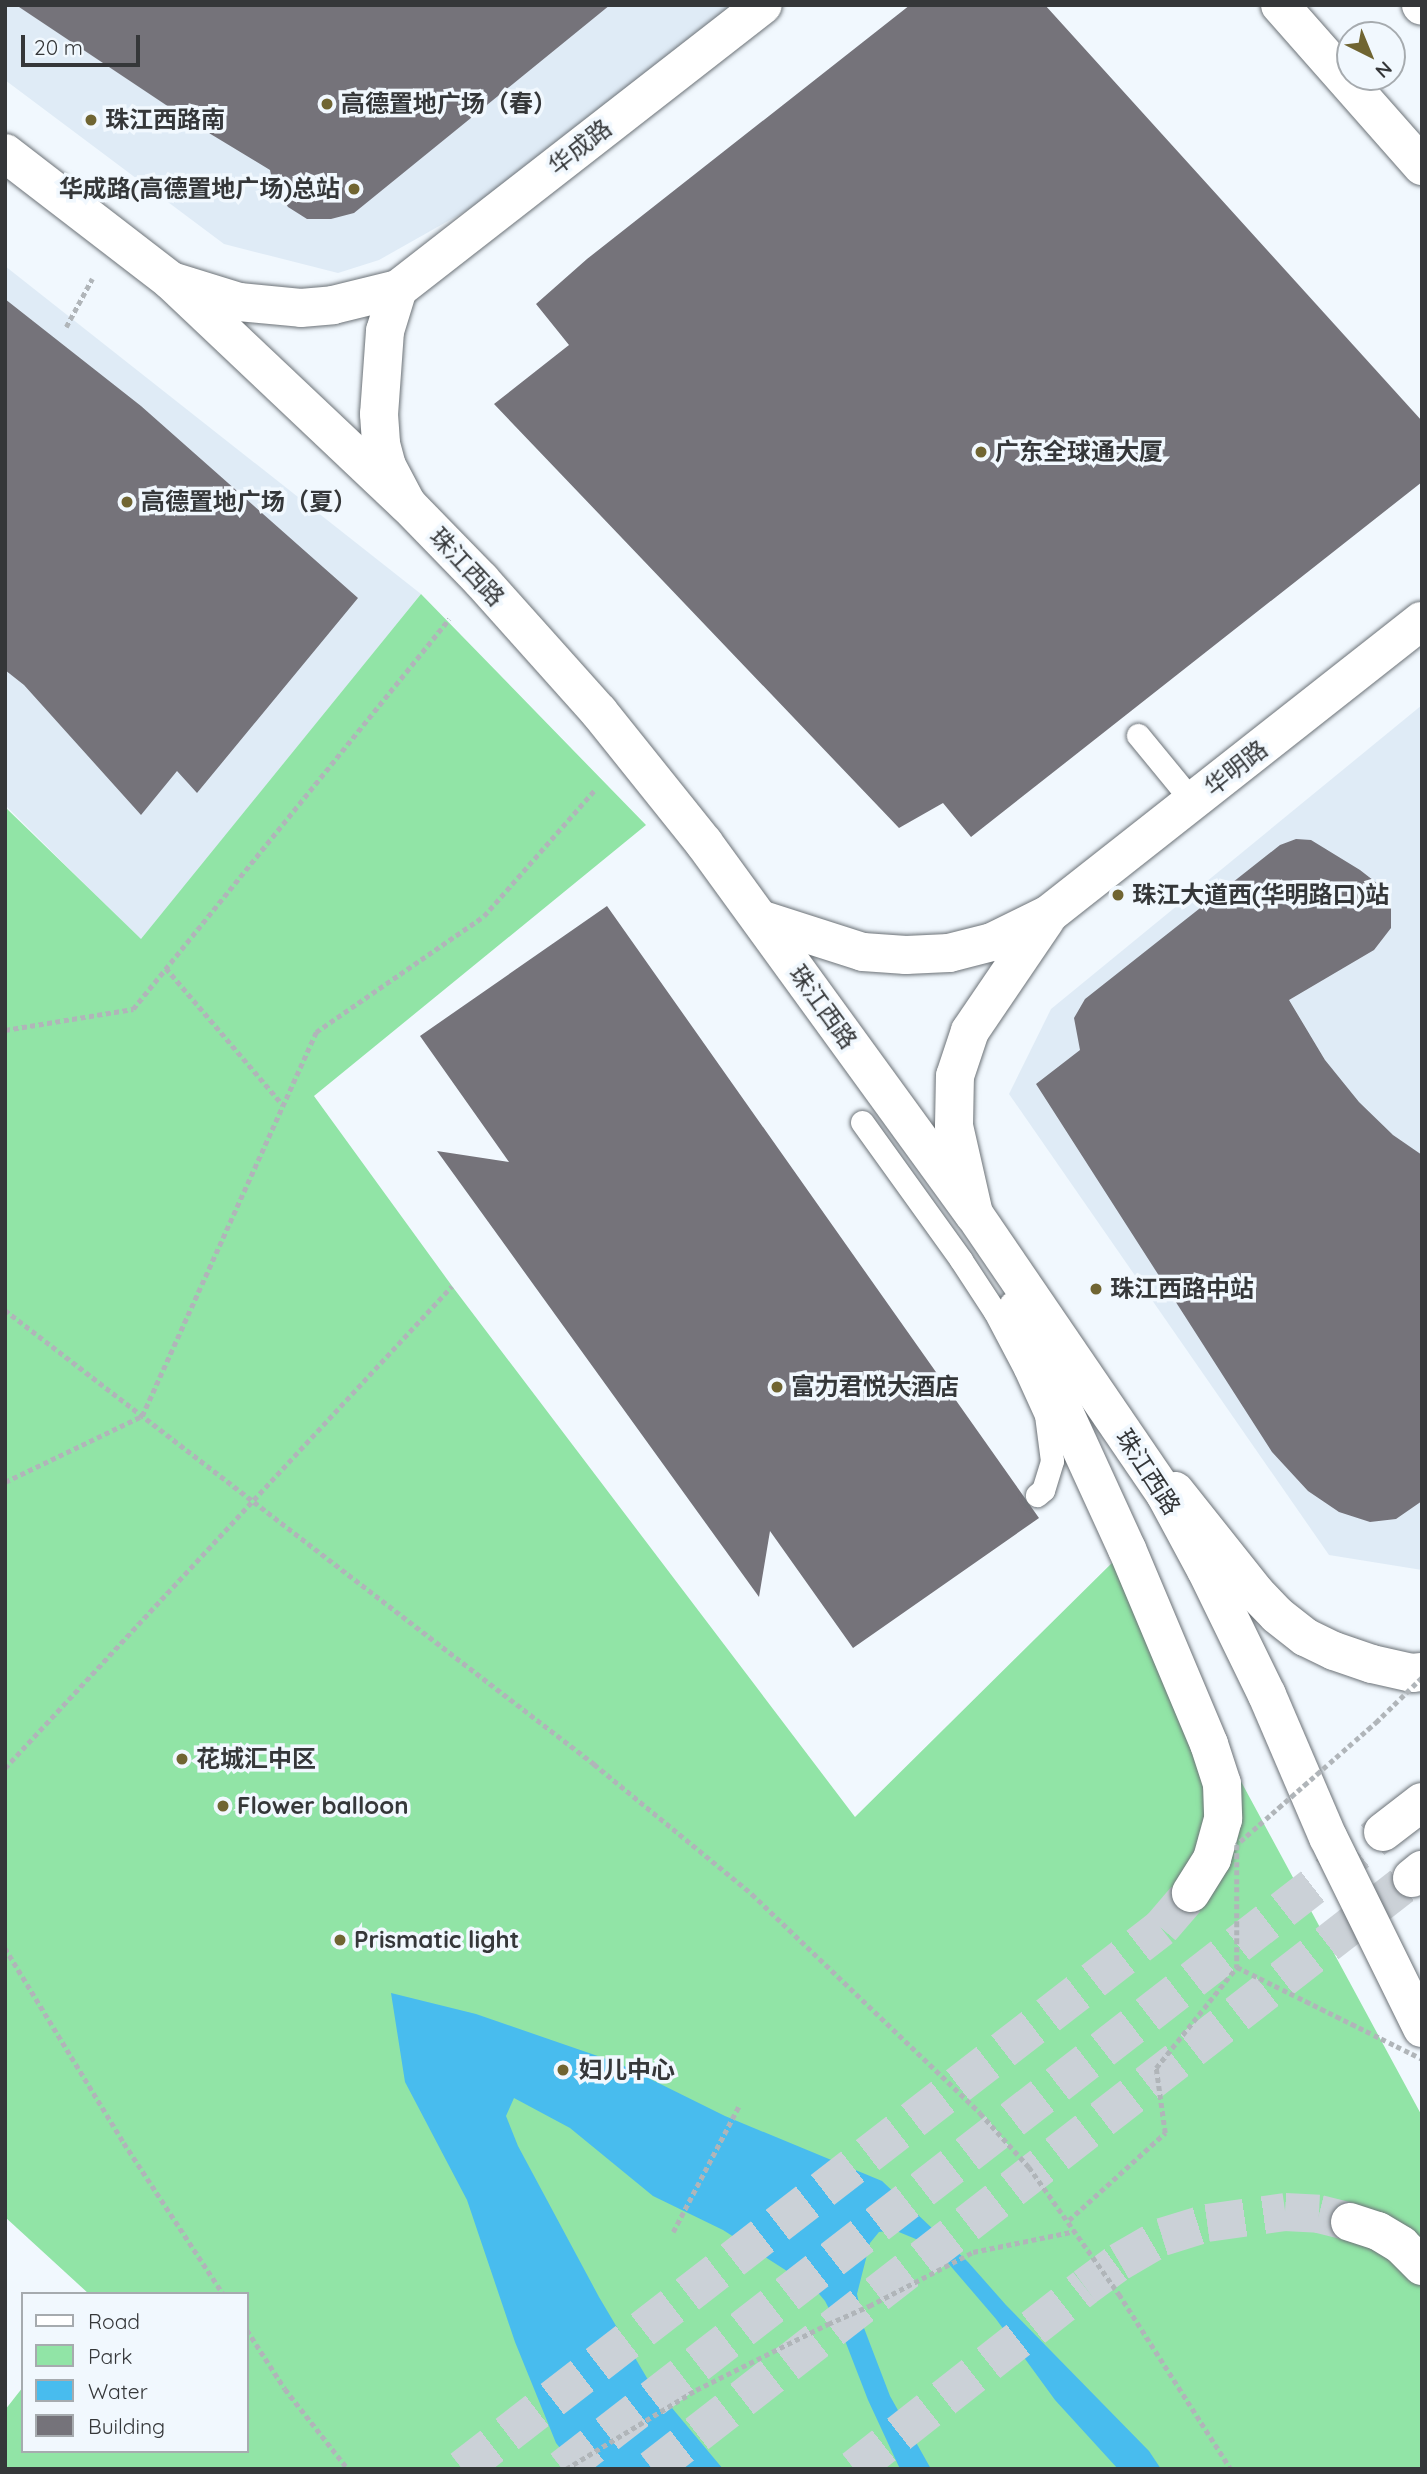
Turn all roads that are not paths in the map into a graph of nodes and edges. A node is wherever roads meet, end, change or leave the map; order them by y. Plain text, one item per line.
1 (763, 5) edge
2 (1280, 5) edge
3 (5, 153) edge
4 (1422, 166) edge
5 (171, 281) junction
6 (398, 289) junction
7 (407, 504) junction
8 (1422, 621) edge
9 (1139, 735) dead end
10 (1193, 802) junction
11 (1049, 914) junction
12 (760, 919) junction
13 (862, 1122) dead end
14 (974, 1214) junction
15 (1088, 1381) junction
16 (1037, 1495) dead end
17 (1422, 1672) edge
18 (1422, 1802) edge
19 (1383, 1832) tunnel mouth
20 (1191, 1893) tunnel mouth
21 (1422, 2028) edge
22 (1350, 2221) tunnel mouth
23 (1422, 2266) edge

1 - 6 main road, 华成路
2 - 4 main road
3 - 5 main road, 珠江西路
5 - 6 main road
5 - 7 main road, 珠江西路
6 - 7 main road
7 - 12 main road, 珠江西路
8 - 10 main road, 华明路
9 - 10 lane
10 - 11 main road, 华明路
11 - 12 main road
11 - 14 main road
12 - 14 main road, 珠江西路
13 - 16 lane
14 - 15 main road, 珠江西路
14 - 20 main road
15 - 17 main road
15 - 21 main road, 珠江西路
18 - 19 main road
22 - 23 main road

